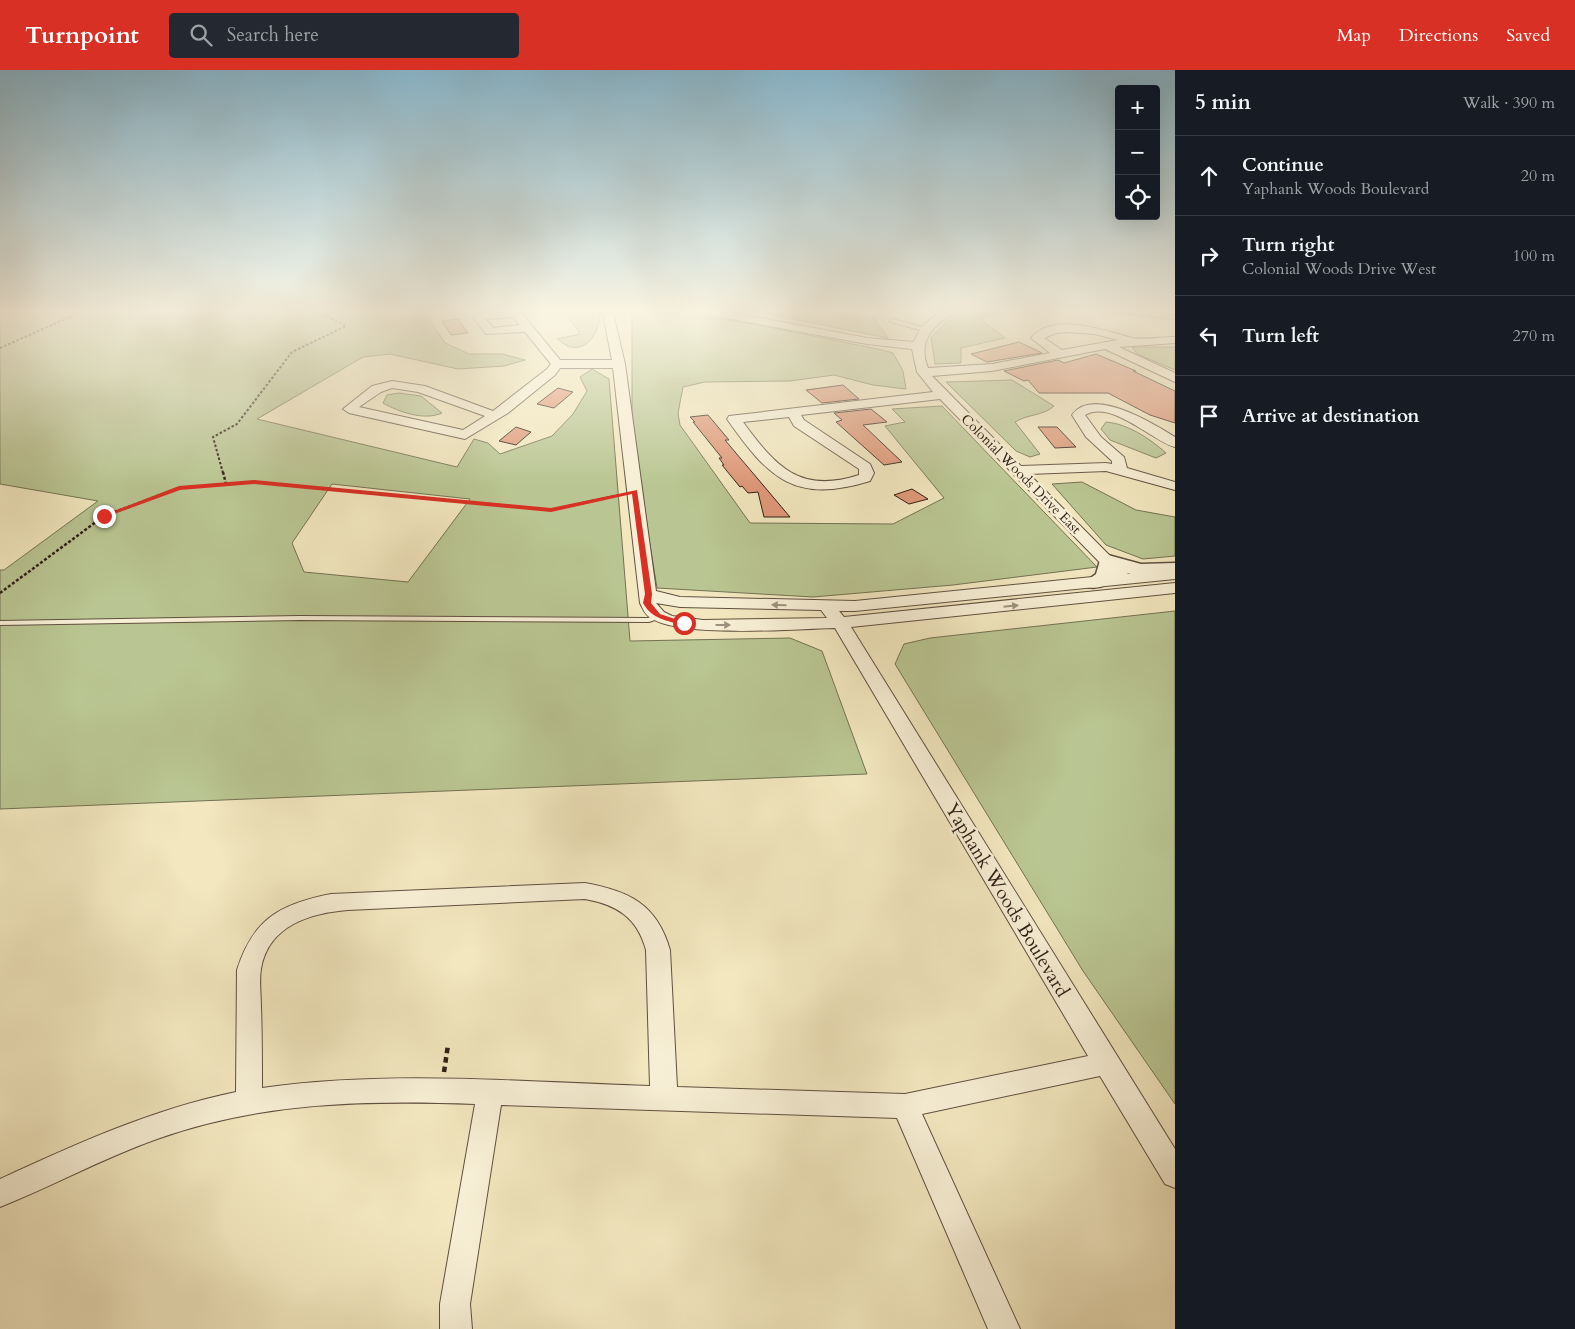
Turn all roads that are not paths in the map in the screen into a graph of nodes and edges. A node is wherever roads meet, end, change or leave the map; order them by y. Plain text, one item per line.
1 (554, 368) edge
2 (619, 368) edge
3 (921, 368) edge
4 (984, 368) edge
5 (1154, 368) edge
6 (923, 372) junction
7 (1175, 378) edge
8 (942, 395) junction
9 (793, 413) junction
10 (493, 415) junction
11 (1175, 443) edge
12 (1018, 470) junction
13 (1120, 470) junction
14 (1175, 486) edge
15 (1108, 561) junction
16 (1175, 569) edge
17 (1175, 574) edge
18 (1125, 579) junction
19 (1094, 583) junction
20 (1175, 588) edge
21 (1137, 592) junction
22 (648, 594) junction
23 (834, 615) junction
24 (658, 616) junction
25 (0, 623) edge
26 (1107, 1063) junction
27 (490, 1093) junction
28 (664, 1098) junction
29 (249, 1102) junction
30 (905, 1106) junction
31 (1175, 1175) edge
32 (0, 1193) edge
33 (456, 1329) edge
34 (1004, 1329) edge

1 - 10 street
2 - 22 street
3 - 6 street, Colonial Woods Drive East
4 - 6 street
5 - 7 street
6 - 8 street, Colonial Woods Drive East
8 - 9 street
8 - 12 street, Colonial Woods Drive East
9 - 9 street
10 - 10 street
11 - 13 street
12 - 13 street
12 - 15 street, Colonial Woods Drive East
13 - 14 street
15 - 16 street
15 - 18 street, Colonial Woods Drive East
15 - 19 street
17 - 18 street
18 - 19 street
18 - 21 street, Colonial Woods Drive East
19 - 23 street
20 - 21 street
23 -> 21 street
23 -> 22 street
22 - 24 street
24 -> 23 street
23 - 26 street, Yaphank Woods Boulevard
24 - 25 lane
26 - 30 street
26 - 31 street, Yaphank Woods Boulevard
27 - 28 street
27 - 29 street
27 - 33 street
28 - 29 street
28 - 30 street
29 - 32 street
30 - 34 street

